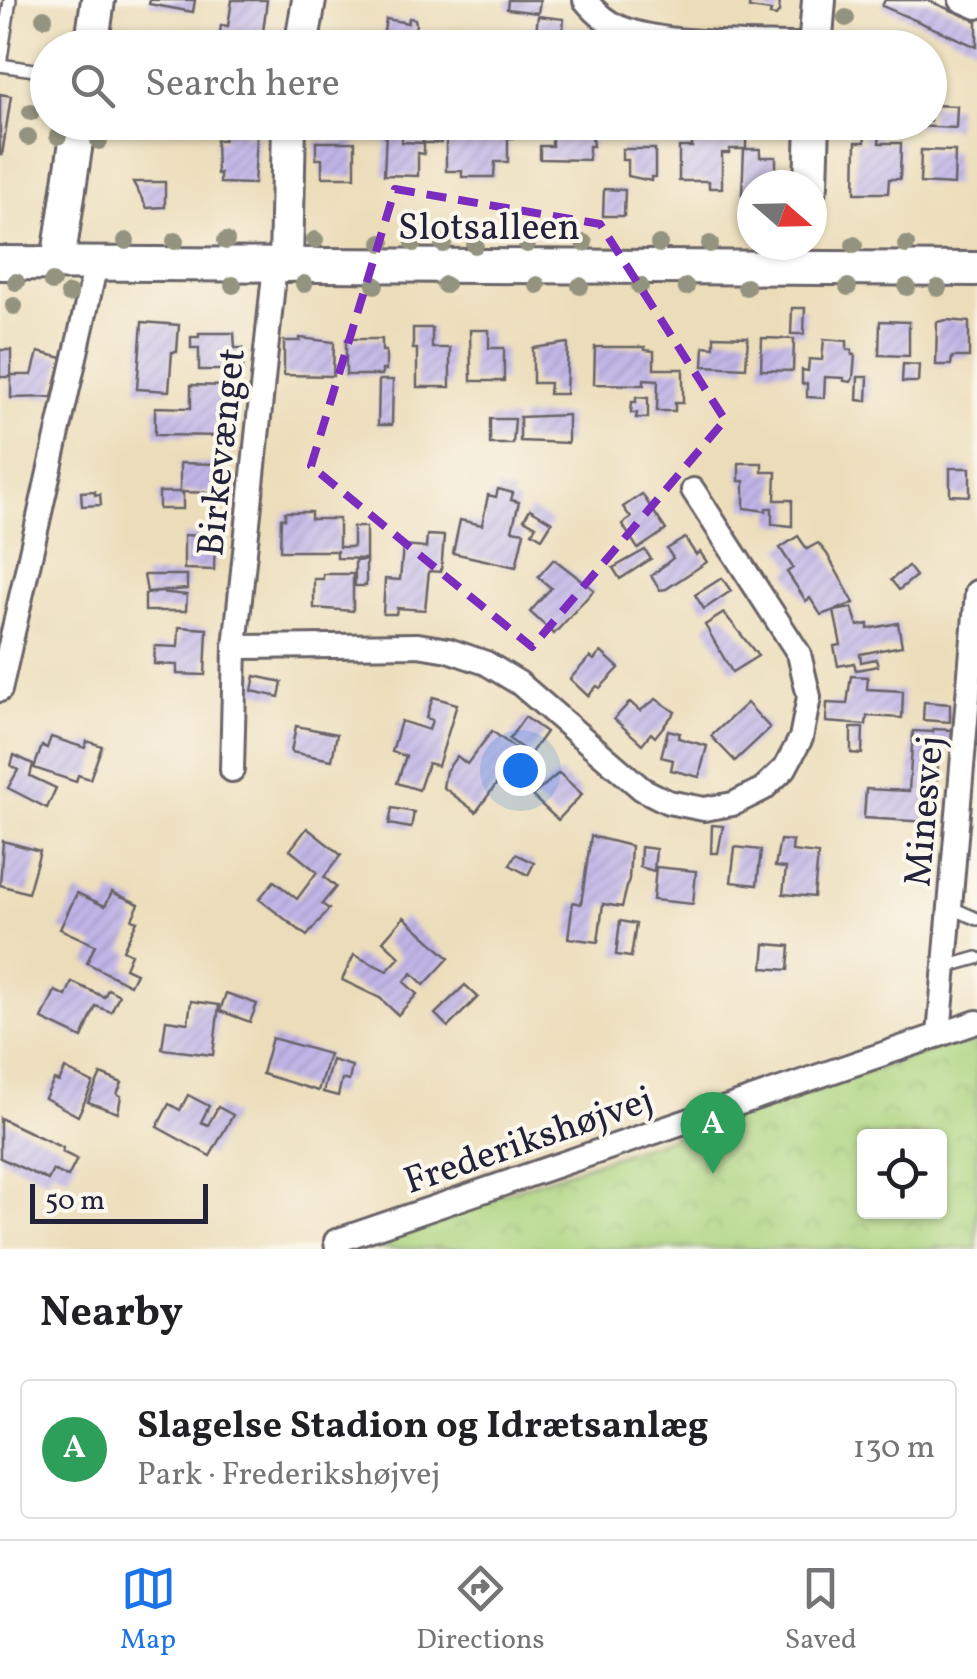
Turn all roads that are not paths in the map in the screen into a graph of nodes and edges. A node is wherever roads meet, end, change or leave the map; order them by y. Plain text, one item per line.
1 (10, 0) edge
2 (98, 0) edge
3 (309, 0) edge
4 (585, 0) edge
5 (819, 0) edge
6 (962, 0) edge
7 (977, 6) edge
8 (94, 30) edge
9 (304, 30) edge
10 (626, 30) edge
11 (816, 30) edge
12 (0, 65) edge
13 (30, 69) edge
14 (77, 140) edge
15 (288, 140) edge
16 (813, 140) edge
17 (812, 170) edge
18 (737, 258) edge
19 (827, 258) edge
20 (0, 262) edge
21 (58, 262) junction
22 (96, 264) junction
23 (281, 265) junction
24 (977, 269) edge
25 (693, 490) dead end
26 (977, 592) edge
27 (235, 647) junction
28 (4, 658) edge
29 (0, 690) edge
30 (232, 770) dead end
31 (950, 907) junction
32 (977, 919) edge
33 (977, 958) edge
34 (945, 968) junction
35 (977, 1022) edge
36 (939, 1036) junction
37 (337, 1249) edge

1 - 12 lane
2 - 8 street
3 - 9 street
4 - 10 street
5 - 11 street
6 - 7 street
12 - 13 lane
14 - 21 street
15 - 23 street
16 - 17 street
18 - 23 street, Slotsalleen
19 - 24 street, Slotsalleen
20 - 21 street, Slotsalleen
21 - 22 street, Slotsalleen
22 - 23 street, Slotsalleen
22 - 28 street
23 - 27 street, Birkevænget
25 - 27 street
26 - 31 street, Minesvej
27 - 30 street, Birkevænget
28 - 29 street
31 - 32 lane
31 - 34 street, Minesvej
33 - 34 lane
34 - 36 street, Minesvej
35 - 36 street, Frederikshøjvej
36 - 37 street, Frederikshøjvej

